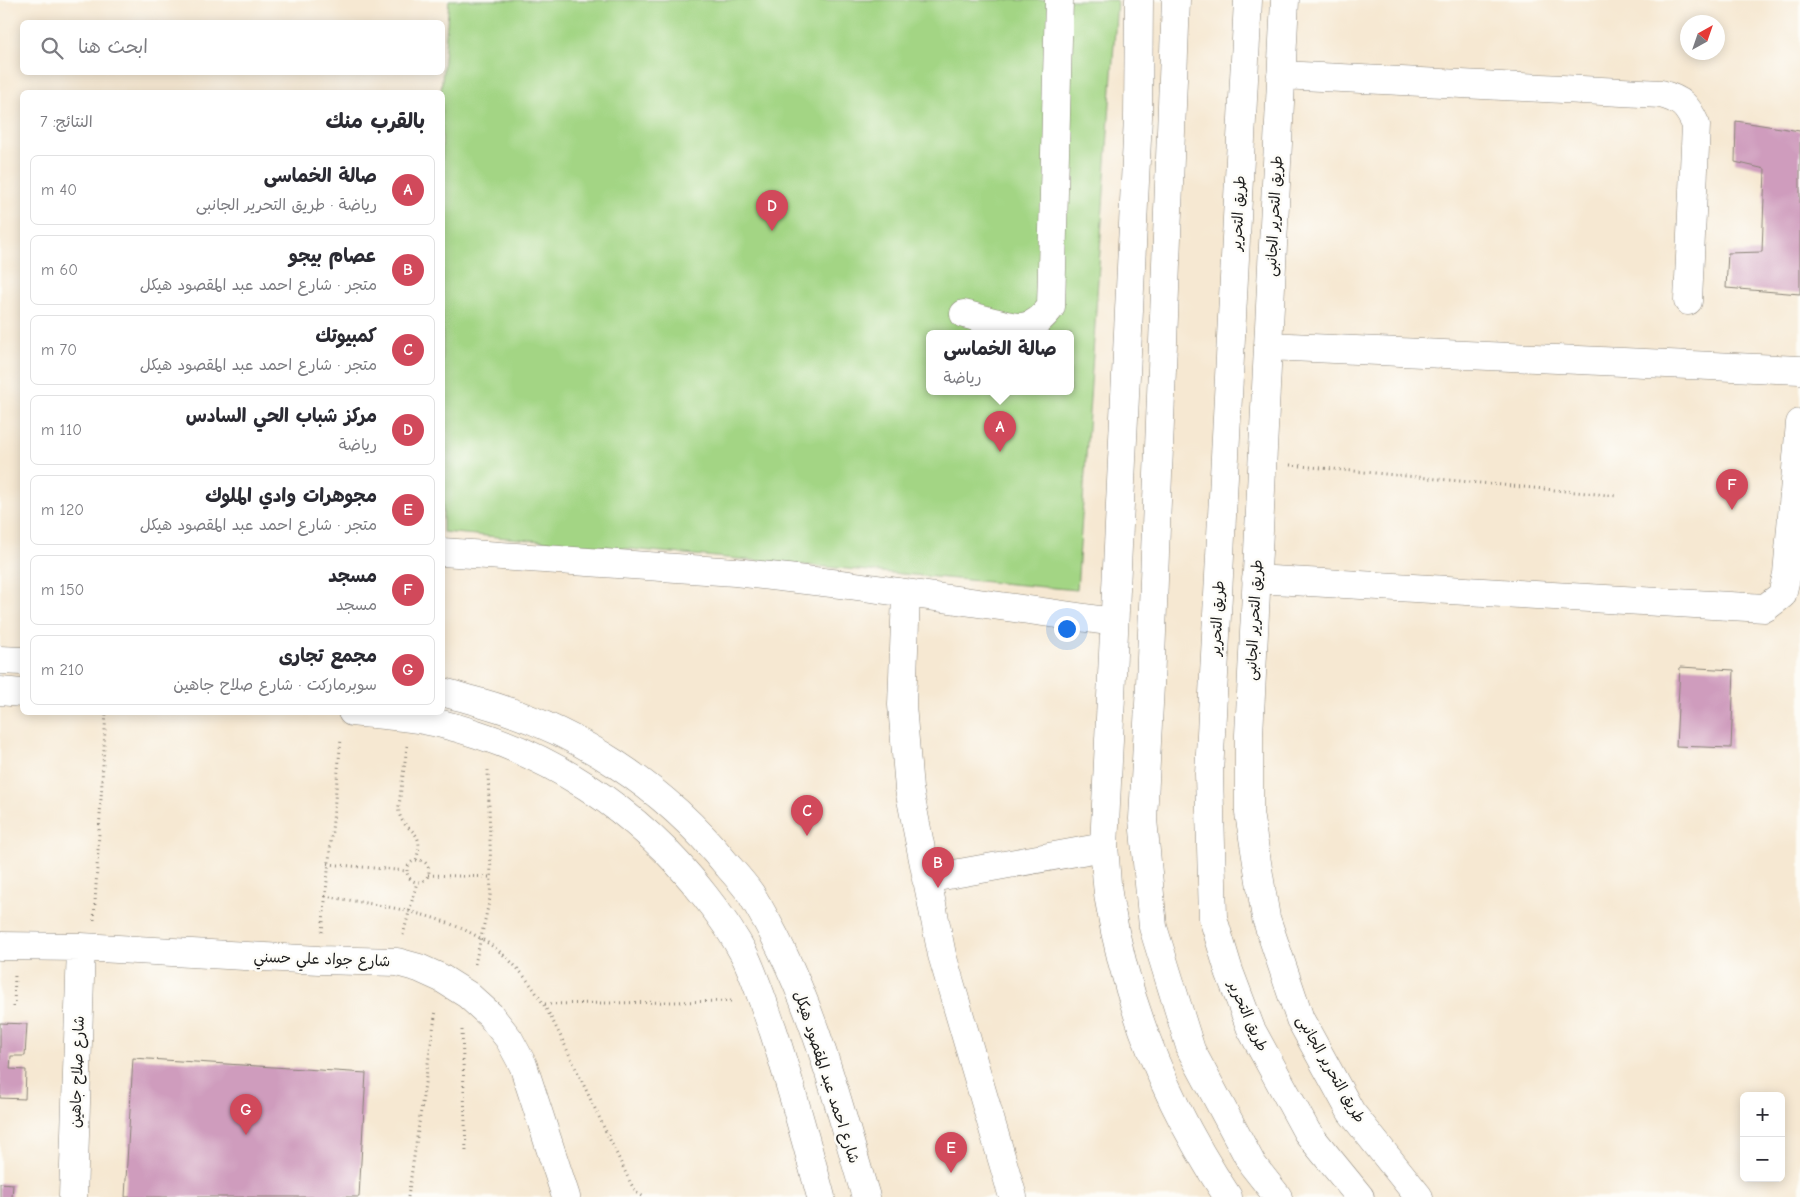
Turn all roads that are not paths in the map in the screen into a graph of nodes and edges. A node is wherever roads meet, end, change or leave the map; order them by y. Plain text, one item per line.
1 (1059, 0) edge
2 (1139, 0) edge
3 (1285, 0) edge
4 (1180, 5) edge
5 (1243, 6) edge
6 (1281, 75) junction
7 (1688, 301) dead end
8 (964, 314) dead end
9 (1268, 346) junction
10 (1800, 370) edge
11 (1800, 423) edge
12 (445, 552) edge
13 (1256, 579) junction
14 (906, 594) junction
15 (1114, 622) junction
16 (0, 660) edge
17 (20, 661) edge
18 (1150, 685) junction
19 (0, 692) edge
20 (20, 693) edge
21 (445, 693) edge
22 (1111, 720) junction
23 (347, 722) edge
24 (1249, 735) junction
25 (1209, 774) junction
26 (1104, 847) junction
27 (926, 879) junction
28 (751, 894) junction
29 (720, 915) junction
30 (0, 946) edge
31 (87, 948) junction
32 (73, 1197) edge
33 (566, 1197) edge
34 (821, 1197) edge
35 (866, 1197) edge
36 (1013, 1197) edge
37 (1228, 1197) edge
38 (1278, 1197) edge
39 (1360, 1197) edge
40 (1419, 1197) edge

1 - 8 street
2 - 15 street
3 - 6 street, طريق التحرير الجانبى
4 - 18 street
5 - 25 street, طريق التحرير
6 - 7 street
6 - 9 street, طريق التحرير الجانبى
9 - 10 street
9 - 13 street, طريق التحرير الجانبى
11 - 13 street
12 - 14 street
13 - 24 street, طريق التحرير الجانبى
14 - 15 street
14 - 27 street
15 - 22 street
16 - 17 street
18 - 22 street
18 - 38 street
19 - 20 street
21 - 28 street, شارع احمد عبد المقصود هيكل
22 - 26 street
23 - 29 street
24 - 25 street
24 - 40 street, طريق التحرير الجانبى
25 - 39 street, طريق التحرير
26 - 27 street
26 - 37 street
27 - 36 street
28 - 29 street
28 - 35 street, شارع احمد عبد المقصود هيكل
29 - 34 street
30 - 31 street, شارع جواد علي حسني
31 - 32 street, شارع صلاح جاهين
31 - 33 street, شارع جواد علي حسني

